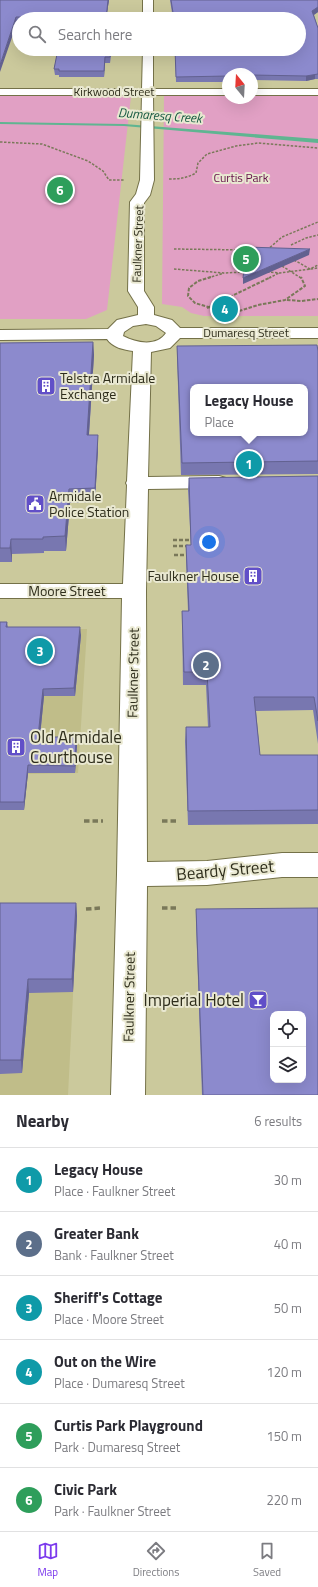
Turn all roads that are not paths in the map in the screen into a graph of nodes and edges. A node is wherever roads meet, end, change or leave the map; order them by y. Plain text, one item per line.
1 (148, 0) edge
2 (148, 12) edge
3 (148, 56) edge
4 (0, 92) edge
5 (147, 92) junction
6 (222, 92) edge
7 (258, 92) edge
8 (318, 92) edge
9 (146, 319) junction
10 (175, 333) junction
11 (318, 333) edge
12 (0, 334) edge
13 (114, 334) junction
14 (142, 347) junction
15 (136, 482) junction
16 (241, 482) edge
17 (0, 591) edge
18 (134, 591) junction
19 (318, 865) edge
20 (132, 874) junction
21 (128, 1095) edge

1 - 2 street
3 - 5 street, Faulkner Street
4 - 5 street, Kirkwood Street
5 - 6 street, Kirkwood Street
5 - 9 street, Faulkner Street
7 - 8 street
9 - 10 street
9 - 13 street
10 - 11 street, Dumaresq Street
10 - 14 street
12 - 13 street
13 - 14 street
14 - 15 street, Faulkner Street
15 - 16 street
15 - 18 street, Faulkner Street
17 - 18 street, Moore Street
18 - 20 street, Faulkner Street
19 - 20 street, Beardy Street
20 - 21 street, Faulkner Street

